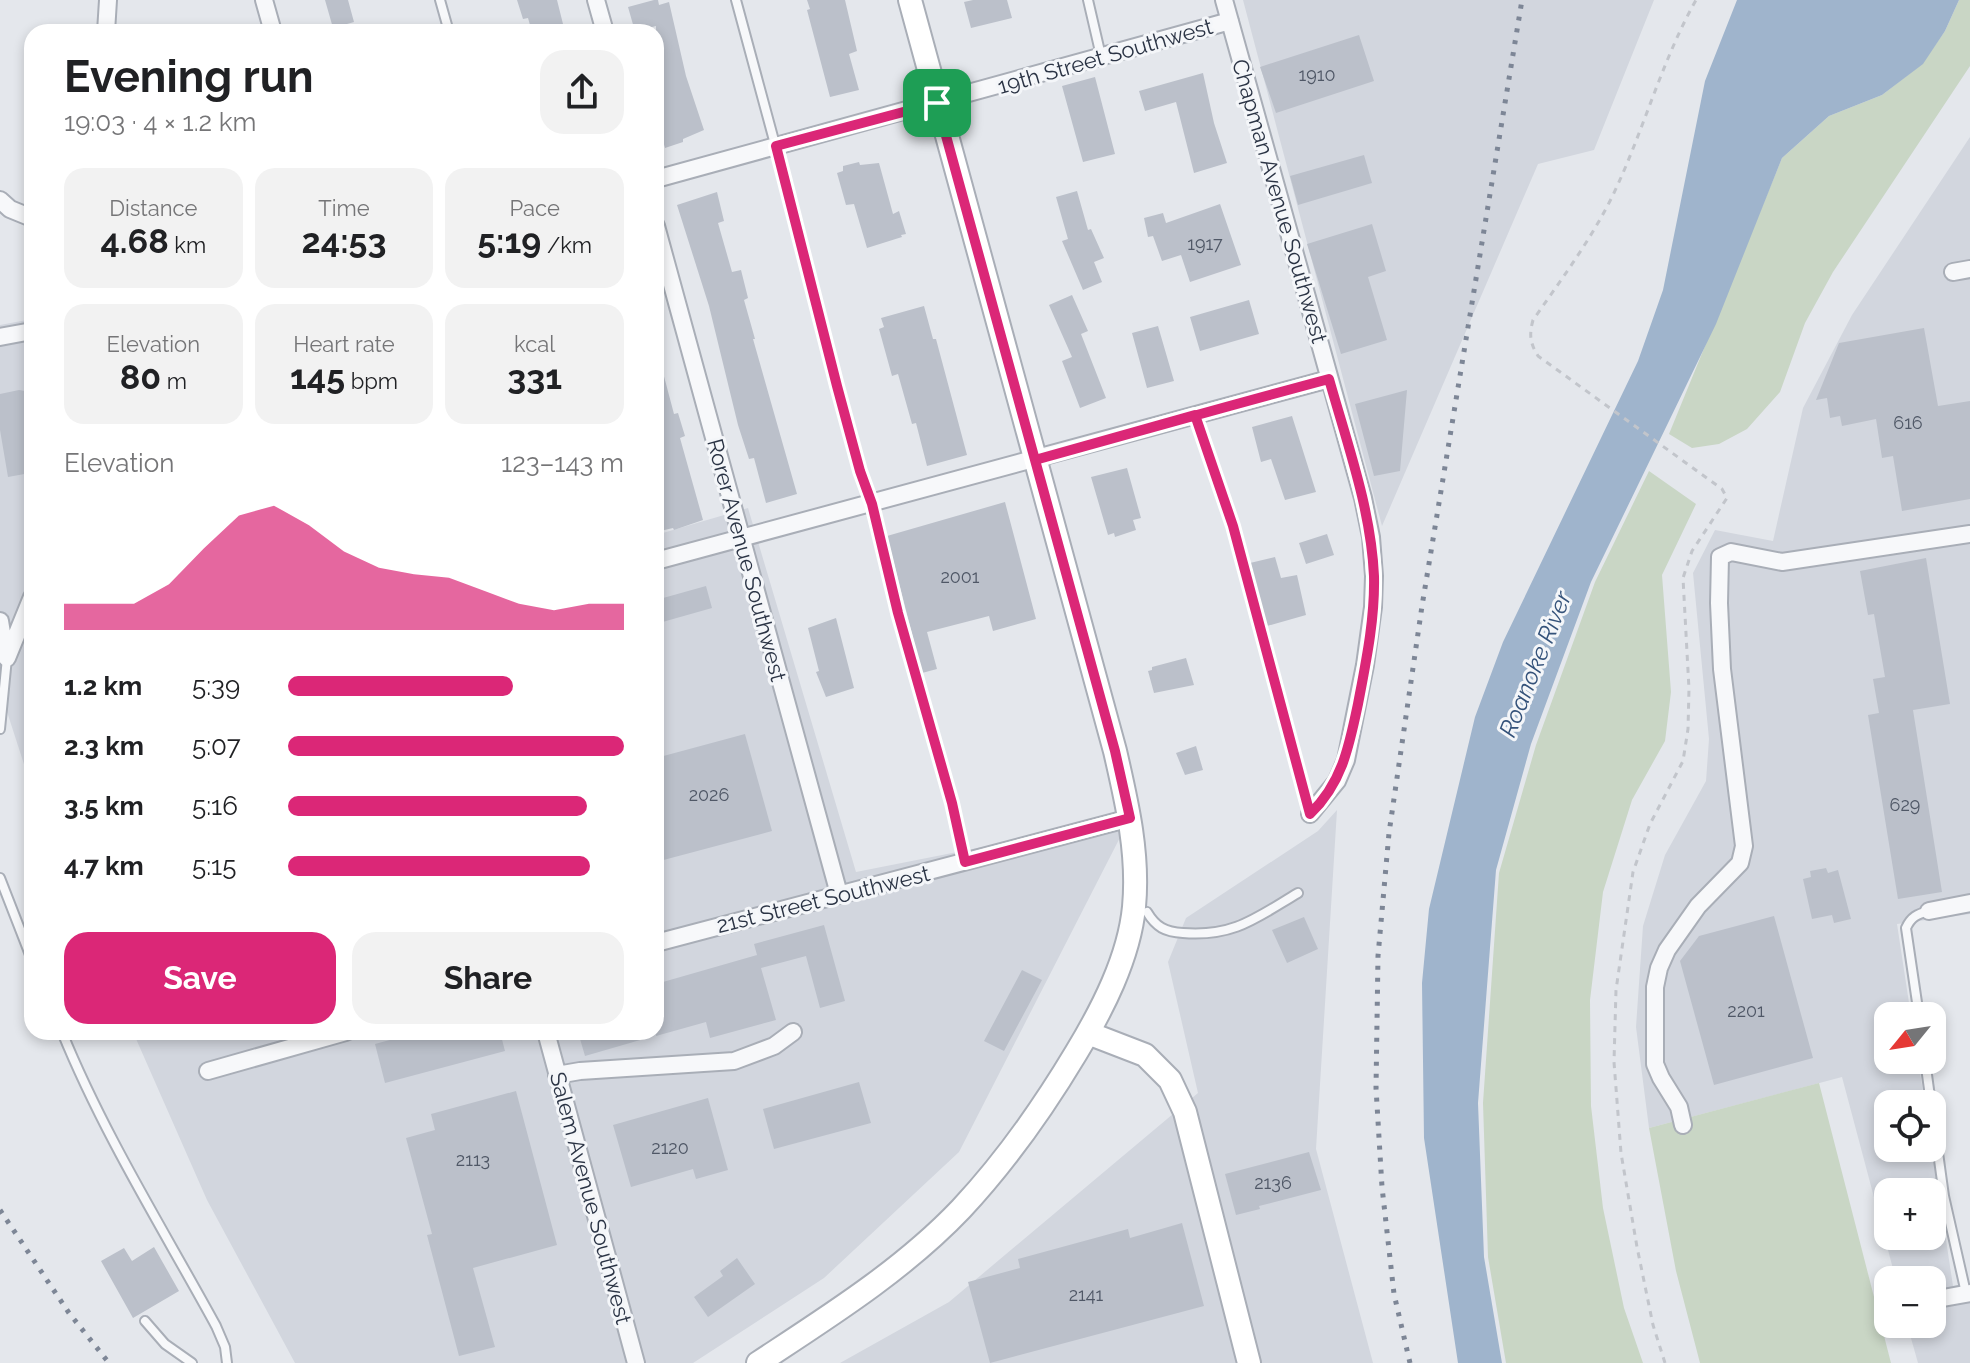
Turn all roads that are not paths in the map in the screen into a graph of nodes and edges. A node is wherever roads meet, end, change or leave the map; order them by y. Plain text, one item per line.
1 (108, 0) edge
2 (264, 0) edge
3 (440, 0) edge
4 (596, 0) edge
5 (736, 0) edge
6 (910, 0) edge
7 (1088, 0) edge
8 (1224, 0) edge
9 (1230, 21) junction
10 (106, 24) edge
11 (271, 24) edge
12 (447, 24) edge
13 (603, 24) edge
14 (1101, 57) junction
15 (937, 103) junction
16 (776, 146) junction
17 (664, 177) edge
18 (0, 200) edge
19 (24, 215) edge
20 (664, 256) edge
21 (1970, 269) edge
22 (1953, 272) dead end
23 (24, 332) edge
24 (0, 337) edge
25 (1329, 379) junction
26 (1195, 415) junction
27 (1035, 460) junction
28 (872, 504) junction
29 (1970, 534) edge
30 (740, 539) junction
31 (664, 559) edge
32 (24, 617) edge
33 (0, 621) edge
34 (7, 658) junction
35 (0, 729) edge
36 (1310, 814) joint
37 (1130, 818) junction
38 (965, 862) junction
39 (0, 878) edge
40 (1298, 893) dead end
41 (839, 894) junction
42 (1970, 903) edge
43 (1141, 911) junction
44 (1929, 911) joint
45 (24, 940) edge
46 (664, 941) edge
47 (1917, 1002) edge
48 (793, 1032) dead end
49 (1088, 1033) junction
50 (65, 1040) edge
51 (318, 1040) edge
52 (548, 1040) edge
53 (208, 1071) dead end
54 (557, 1075) junction
55 (1683, 1125) dead end
56 (1939, 1162) edge
57 (1968, 1293) edge
58 (1946, 1297) edge
59 (145, 1321) dead end
60 (192, 1363) edge
61 (227, 1363) edge
62 (636, 1363) edge
63 (758, 1363) edge
64 (1249, 1363) edge

1 - 10 street
2 - 11 street
3 - 12 lane
4 - 13 street
5 - 16 lane
6 - 15 main road
7 - 14 lane
8 - 9 street, Chapman Avenue Southwest
9 - 14 street, 19th Street Southwest
9 - 25 street, Chapman Avenue Southwest
14 - 15 street, 19th Street Southwest
15 - 16 street, 19th Street Southwest
15 - 27 main road
16 - 17 street, 19th Street Southwest
16 - 28 lane
18 - 19 street
20 - 30 street, Rorer Avenue Southwest
21 - 22 street
23 - 24 street
25 - 26 street
25 - 36 street, Chapman Avenue Southwest
26 - 27 street
26 - 36 lane
27 - 28 street
27 - 37 main road
28 - 30 street
28 - 38 lane
29 - 55 street
30 - 31 street
30 - 41 street, Rorer Avenue Southwest
32 - 34 street
33 - 34 street
34 - 35 lane
37 - 38 street, 21st Street Southwest
37 - 43 main road
38 - 41 street, 21st Street Southwest
39 - 45 lane
40 - 43 lane
41 - 46 street, 21st Street Southwest
42 - 44 street
43 - 49 main road
44 - 47 lane
48 - 54 street
49 - 63 main road
49 - 64 main road
50 - 61 lane
51 - 53 street
52 - 54 street, Salem Avenue Southwest
54 - 62 street, Salem Avenue Southwest
56 - 57 lane
57 - 58 street
59 - 60 lane

